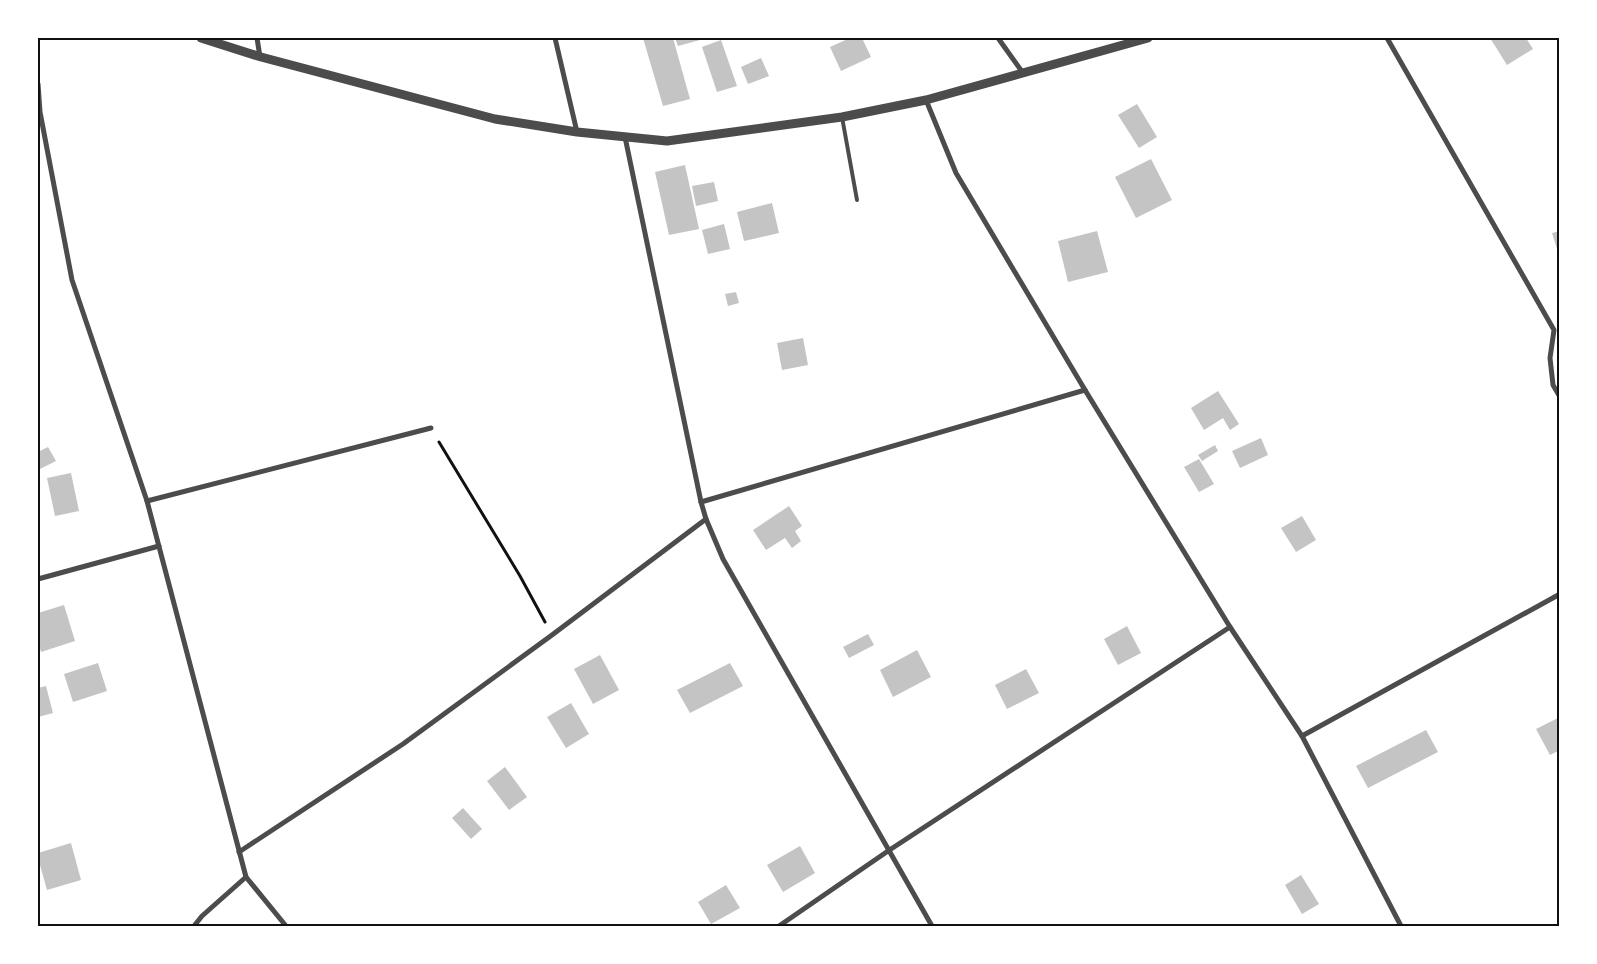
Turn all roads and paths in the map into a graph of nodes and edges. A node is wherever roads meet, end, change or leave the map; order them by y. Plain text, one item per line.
1 (201, 38) edge
2 (257, 38) edge
3 (554, 38) edge
4 (998, 38) edge
5 (1148, 38) edge
6 (1387, 38) edge
7 (261, 57) junction
8 (1023, 73) junction
9 (38, 84) edge
10 (926, 100) junction
11 (842, 117) junction
12 (577, 132) junction
13 (625, 137) junction
14 (858, 200) dead end
15 (1560, 326) edge
16 (1554, 330) junction
17 (1085, 390) junction
18 (1560, 397) edge
19 (431, 428) joint
20 (147, 501) junction
21 (701, 502) junction
22 (706, 519) junction
23 (159, 546) junction
24 (38, 579) edge
25 (1560, 594) edge
26 (1230, 627) junction
27 (552, 635) junction
28 (1302, 736) junction
29 (888, 850) junction
30 (239, 852) junction
31 (246, 877) junction
32 (194, 926) edge
33 (286, 926) edge
34 (780, 926) edge
35 (932, 926) edge
36 (1401, 926) edge

1 - 7 street
2 - 7 street
3 - 12 street
4 - 8 street
5 - 8 street
6 - 16 street
7 - 12 street
8 - 10 street
9 - 20 street
10 - 11 street
10 - 17 street
11 - 13 street
11 - 14 lane
12 - 13 street
13 - 21 street
15 - 16 street
16 - 18 street
17 - 21 street
17 - 26 street
19 - 20 street
19 - 27 path
20 - 23 street
21 - 22 street
22 - 27 street
22 - 29 street
23 - 24 street
23 - 30 street
25 - 28 street
26 - 28 street
26 - 29 street
27 - 30 street
28 - 36 street
29 - 34 street
29 - 35 street
30 - 31 street
31 - 32 street
31 - 33 street

